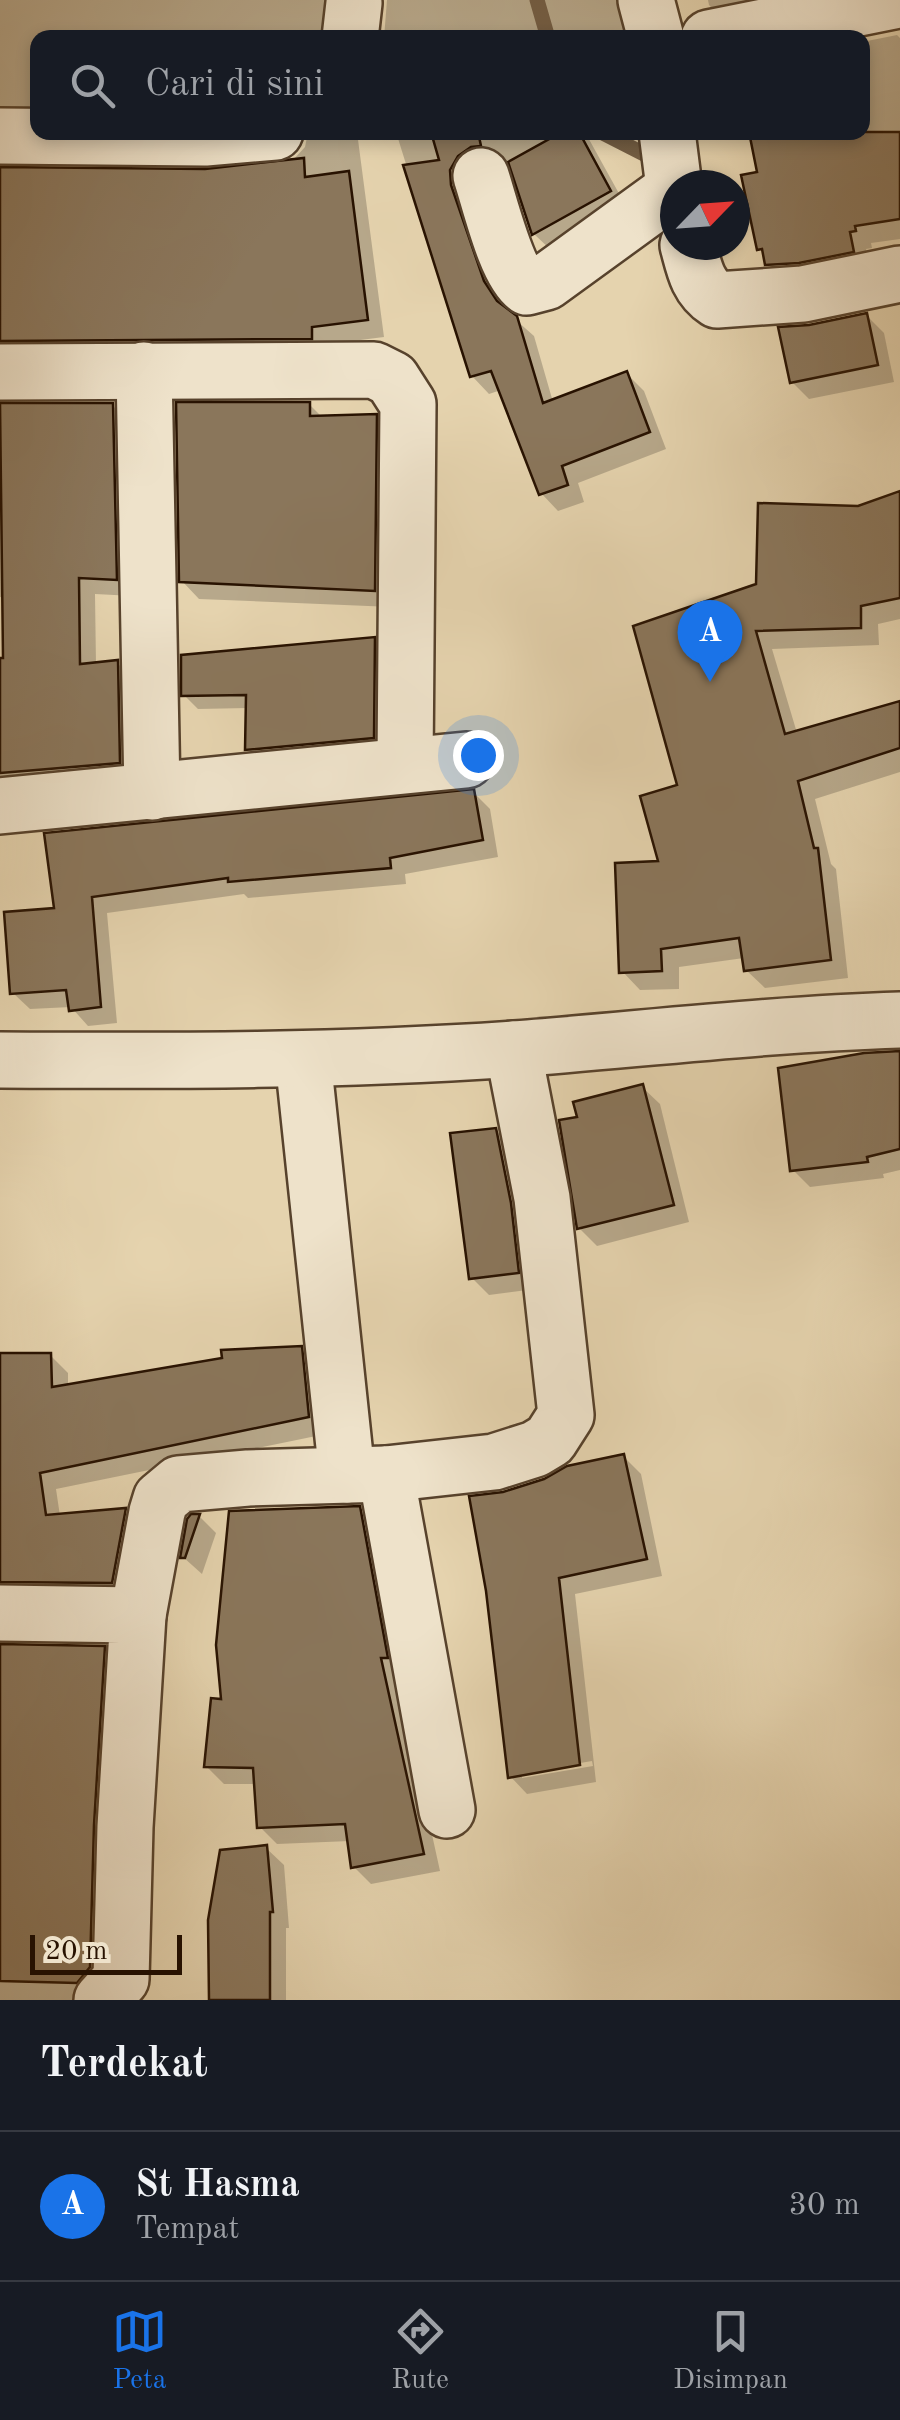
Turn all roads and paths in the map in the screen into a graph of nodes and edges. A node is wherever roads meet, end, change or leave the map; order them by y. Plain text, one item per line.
1 (646, 0) edge
2 (892, 1) edge
3 (654, 30) edge
4 (749, 30) edge
5 (0, 136) edge
6 (30, 136) edge
7 (668, 140) edge
8 (666, 170) edge
9 (481, 176) dead end
10 (660, 200) edge
11 (692, 260) edge
12 (900, 274) edge
13 (144, 370) junction
14 (0, 372) edge
15 (466, 760) dead end
16 (405, 765) junction
17 (152, 792) junction
18 (0, 806) edge
19 (900, 1020) edge
20 (514, 1049) junction
21 (0, 1060) edge
22 (303, 1060) junction
23 (367, 1475) junction
24 (0, 1614) edge
25 (138, 1615) junction
26 (447, 1810) dead end
27 (102, 2000) edge

1 - 3 street
2 - 4 street
5 - 6 street
7 - 8 street
9 - 10 street
11 - 12 street
13 - 14 street
13 - 16 street
13 - 17 street
15 - 16 street
16 - 17 street
17 - 18 street
19 - 20 street
20 - 22 street
20 - 23 street
21 - 22 street
22 - 23 street
23 - 25 street
23 - 26 street
24 - 25 street
25 - 27 street

